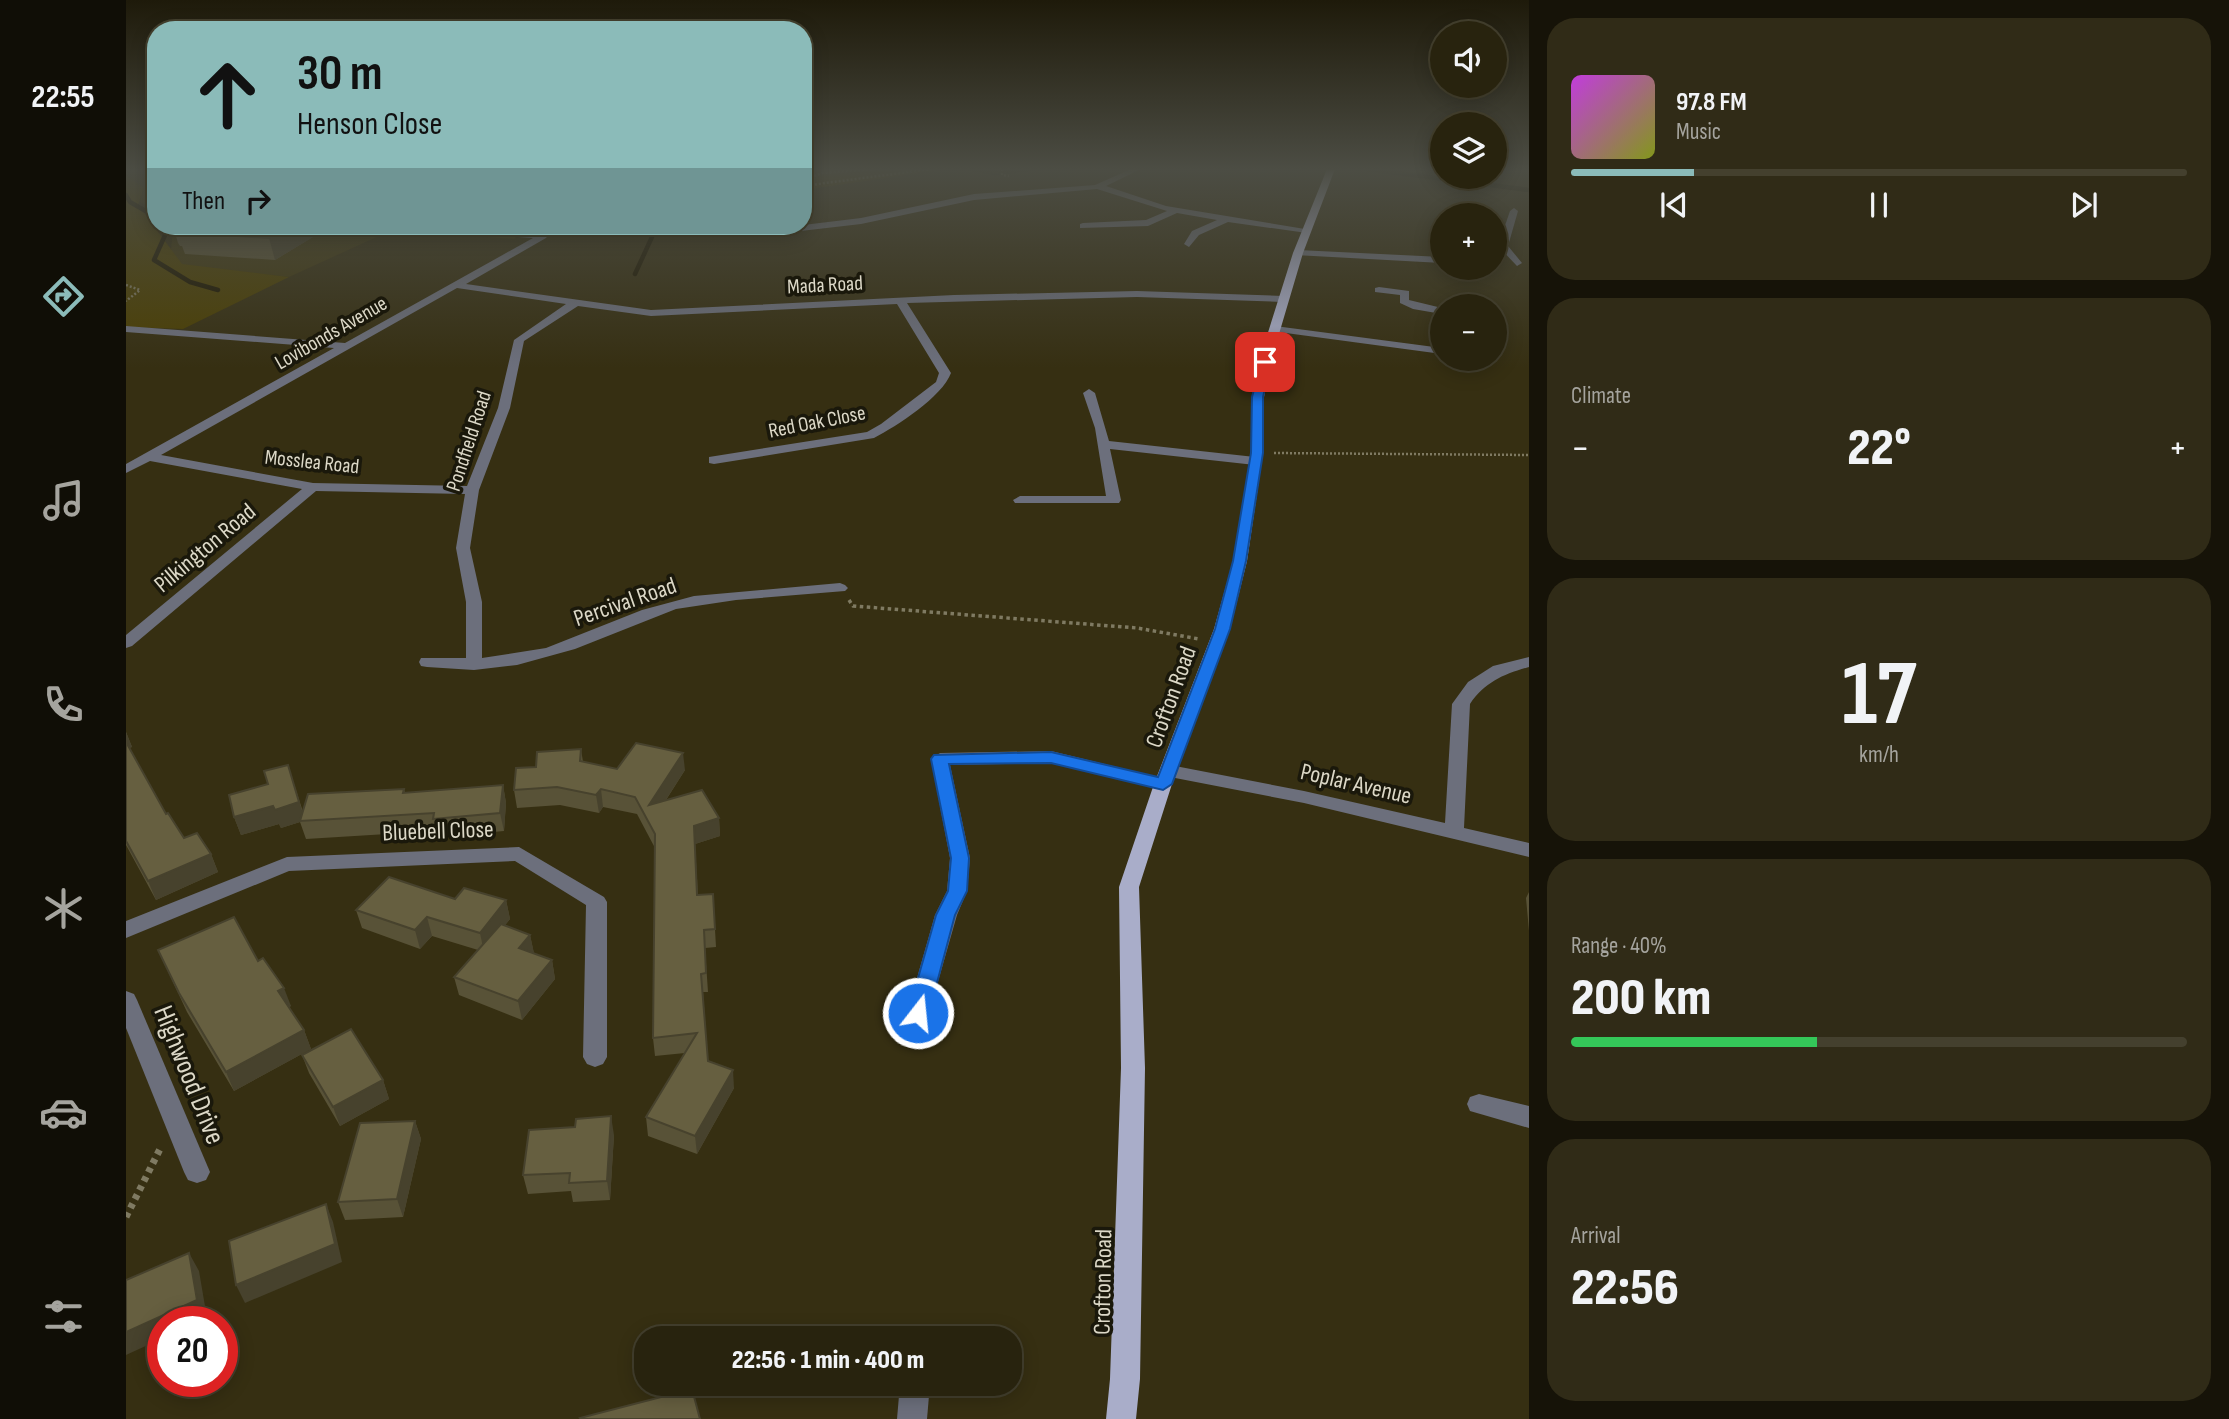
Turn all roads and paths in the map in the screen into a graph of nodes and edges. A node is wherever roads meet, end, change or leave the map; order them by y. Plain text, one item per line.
1 (532, 235) edge
2 (1194, 235) edge
3 (1305, 235) edge
4 (1506, 235) edge
5 (543, 236) joint
6 (1189, 244) dead end
7 (1298, 253) junction
8 (1430, 259) edge
9 (1507, 263) edge
10 (1517, 263) junction
11 (1529, 264) edge
12 (126, 285) edge
13 (455, 285) junction
14 (1379, 290) dead end
15 (1283, 299) junction
16 (900, 300) junction
17 (126, 301) edge
18 (576, 302) junction
19 (1430, 309) edge
20 (629, 310) junction
21 (581, 316) dead end
22 (126, 329) edge
23 (1275, 329) junction
24 (347, 346) junction
25 (1430, 349) edge
26 (1089, 393) dead end
27 (1103, 444) junction
28 (1529, 455) edge
29 (150, 457) junction
30 (1256, 457) junction
31 (714, 460) dead end
32 (126, 470) edge
33 (313, 487) junction
34 (472, 490) junction
35 (1020, 500) dead end
36 (840, 588) joint
37 (1217, 642) junction
38 (126, 643) edge
39 (427, 662) dead end
40 (1529, 662) edge
41 (474, 665) junction
42 (1167, 778) junction
43 (1454, 832) junction
44 (1529, 850) edge
45 (126, 930) edge
46 (126, 1000) edge
47 (918, 1013) dead end
48 (595, 1057) dead end
49 (1479, 1104) dead end
50 (1529, 1117) edge
51 (175, 1118) junction
52 (197, 1172) dead end
53 (126, 1217) edge
54 (914, 1396) edge
55 (912, 1419) edge
56 (1121, 1419) edge

1 - 5 street
2 - 6 street
3 - 7 main road, Crofton Road
4 - 10 street
5 - 13 street, Lovibonds Avenue
7 - 8 street
7 - 15 main road, Crofton Road
9 - 10 street
10 - 11 street
12 - 17 path
13 - 18 street, Mada Road
13 - 24 street, Lovibonds Avenue
14 - 19 street
15 - 16 street, Mada Road
15 - 23 main road, Crofton Road
16 - 20 street, Mada Road
16 - 31 street, Red Oak Close
18 - 20 street, Mada Road
18 - 34 street, Pondfield Road
20 - 21 street
22 - 24 street
23 - 25 street
23 - 30 main road, Crofton Road
24 - 29 street, Lovibonds Avenue
26 - 27 street
27 - 30 street
27 - 35 street
28 - 30 path
29 - 32 street, Lovibonds Avenue
29 - 33 street, Mosslea Road
30 - 37 main road, Crofton Road
33 - 34 street, Mosslea Road
33 - 38 street, Pilkington Road
34 - 41 street, Pondfield Road
36 - 37 path
36 - 41 street, Percival Road
37 - 42 main road, Crofton Road
39 - 41 street, Percival Road
40 - 43 street
42 - 43 street, Poplar Avenue
42 - 47 street, Poplar Avenue
42 - 56 main road, Crofton Road
43 - 44 street, Poplar Avenue
45 - 48 street, Bluebell Close
46 - 51 street, Highwood Drive
49 - 50 street
51 - 52 street, Highwood Drive
51 - 53 path
54 - 55 street

